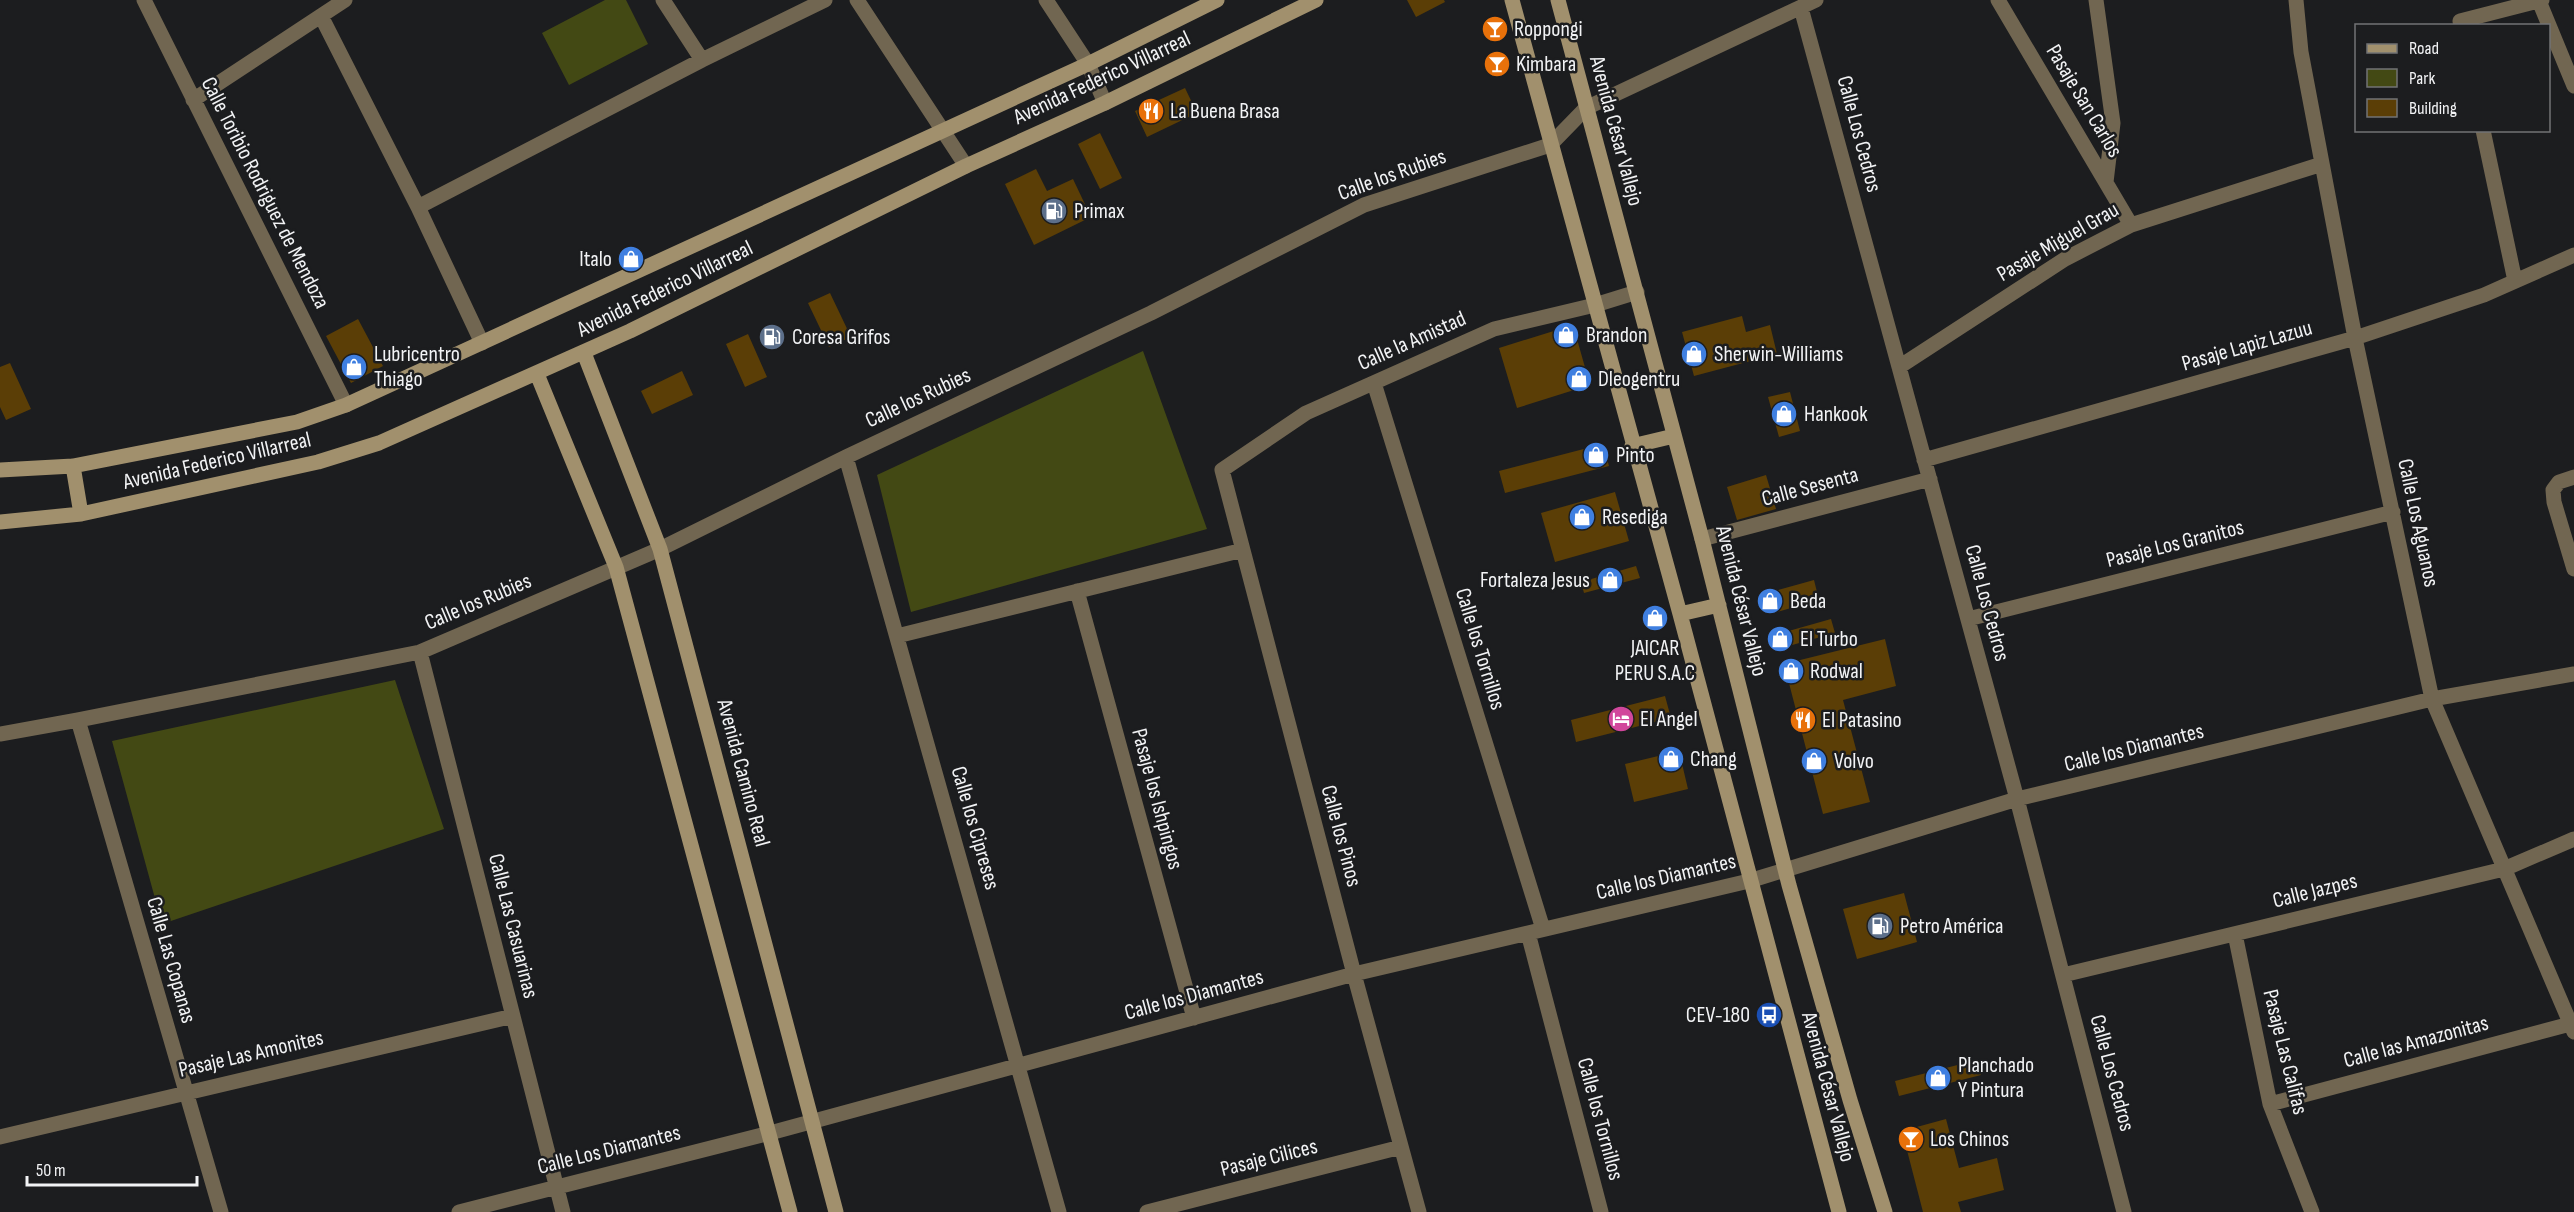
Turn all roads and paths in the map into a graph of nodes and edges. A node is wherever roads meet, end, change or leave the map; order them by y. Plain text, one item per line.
1 (144, 0) edge
2 (345, 0) edge
3 (663, 0) edge
4 (825, 0) edge
5 (856, 0) edge
6 (1046, 0) edge
7 (1217, 0) edge
8 (1316, 0) edge
9 (1512, 0) edge
10 (1557, 0) edge
11 (1816, 0) edge
12 (1998, 0) edge
13 (2096, 0) edge
14 (2296, 0) edge
15 (2540, 0) edge
16 (1801, 8) junction
17 (321, 16) junction
18 (2461, 23) edge
19 (2549, 24) edge
20 (2550, 25) edge
21 (702, 60) junction
22 (1088, 64) junction
23 (2574, 86) edge
24 (193, 100) junction
25 (1105, 102) junction
26 (1586, 108) junction
27 (941, 130) junction
28 (2483, 132) edge
29 (1550, 145) junction
30 (2322, 164) junction
31 (966, 166) junction
32 (2106, 182) junction
33 (418, 207) junction
34 (2131, 225) junction
35 (2574, 255) edge
36 (2515, 281) junction
37 (1637, 291) junction
38 (1595, 305) junction
39 (2355, 338) junction
40 (482, 343) junction
41 (584, 352) junction
42 (1899, 367) junction
43 (537, 374) junction
44 (1374, 382) junction
45 (346, 405) junction
46 (1674, 436) junction
47 (1632, 446) junction
48 (846, 457) junction
49 (1924, 460) junction
50 (73, 466) junction
51 (0, 470) edge
52 (1222, 470) joint
53 (2574, 477) edge
54 (1930, 479) junction
55 (2393, 512) junction
56 (81, 514) junction
57 (0, 522) edge
58 (1702, 539) junction
59 (660, 549) junction
60 (1243, 550) junction
61 (616, 567) junction
62 (2574, 569) edge
63 (1077, 591) junction
64 (1719, 605) junction
65 (1680, 614) junction
66 (1968, 619) junction
67 (897, 636) junction
68 (420, 651) junction
69 (2574, 674) edge
70 (2432, 699) junction
71 (78, 720) junction
72 (0, 734) edge
73 (2017, 799) junction
74 (2574, 839) edge
75 (2505, 869) junction
76 (1786, 871) junction
77 (1749, 881) junction
78 (1535, 931) junction
79 (2235, 934) junction
80 (1354, 974) junction
81 (2063, 975) junction
82 (513, 1016) junction
83 (1194, 1018) junction
84 (2573, 1027) edge
85 (1019, 1066) junction
86 (186, 1092) junction
87 (2270, 1104) junction
88 (813, 1122) junction
89 (770, 1133) junction
90 (0, 1137) edge
91 (1401, 1147) junction
92 (556, 1186) junction
93 (220, 1212) edge
94 (459, 1212) edge
95 (563, 1212) edge
96 (790, 1212) edge
97 (836, 1212) edge
98 (1059, 1212) edge
99 (1147, 1212) edge
100 (1419, 1212) edge
101 (1601, 1212) edge
102 (1839, 1212) edge
103 (1885, 1212) edge
104 (2124, 1212) edge
105 (2312, 1212) edge

1 - 24 street, Calle Toribio Rodriguez de Mendoza
2 - 17 street
3 - 21 street
4 - 21 street
5 - 27 street
6 - 22 street
7 - 22 main road, Avenida Federico Villarreal
8 - 25 main road, Avenida Federico Villarreal
9 - 29 main road, Avenida César Vallejo
10 - 26 main road, Avenida César Vallejo
11 - 16 street, Calle los Rubies
12 - 32 street, Pasaje San Carlos
13 - 32 street
14 - 30 street, Calle Los Aguanos
15 - 18 street
15 - 19 street
16 - 26 street, Calle los Rubies
16 - 42 street, Calle Los Cedros
17 - 24 street
17 - 33 street
20 - 23 street
21 - 33 street
22 - 25 street
22 - 27 main road, Avenida Federico Villarreal
24 - 45 street, Calle Toribio Rodriguez de Mendoza
25 - 31 main road, Avenida Federico Villarreal
26 - 29 street, Calle los Rubies
26 - 37 main road, Avenida César Vallejo
27 - 31 street
27 - 40 main road, Avenida Federico Villarreal
28 - 36 street
29 - 38 main road, Avenida César Vallejo
29 - 48 street, Calle los Rubies
30 - 34 street, Pasaje Miguel Grau
30 - 39 street, Calle Los Aguanos
31 - 41 main road, Avenida Federico Villarreal
32 - 34 street, Pasaje San Carlos
33 - 40 street
34 - 42 street, Pasaje Miguel Grau
35 - 36 street, Pasaje Lapiz Lazuu
36 - 39 street, Pasaje Lapiz Lazuu
37 - 38 street, Calle la Amistad
37 - 46 main road, Avenida César Vallejo
38 - 44 street, Calle la Amistad
38 - 47 main road, Avenida César Vallejo
39 - 49 street, Pasaje Lapiz Lazuu
39 - 55 street, Calle Los Aguanos
40 - 45 main road, Avenida Federico Villarreal
41 - 43 main road, Avenida Federico Villarreal
41 - 59 main road, Avenida Camino Real
42 - 49 street, Calle Los Cedros
43 - 56 main road, Avenida Federico Villarreal
43 - 61 main road
44 - 52 street, Calle la Amistad
44 - 78 street, Calle los Tornillos
45 - 50 main road, Avenida Federico Villarreal
46 - 47 main road
46 - 58 main road, Avenida César Vallejo
47 - 65 main road, Avenida César Vallejo
48 - 59 street, Calle los Rubies
48 - 67 street, Calle los Cipreses
49 - 54 street, Calle Los Cedros
50 - 51 main road, Avenida Federico Villarreal
50 - 56 main road
52 - 60 street, Calle los Pinos
53 - 62 street
54 - 58 street, Calle Sesenta
54 - 66 street, Calle Los Cedros
55 - 66 street, Pasaje Los Granitos
55 - 70 street, Calle Los Aguanos
56 - 57 main road, Avenida Federico Villarreal
58 - 64 main road, Avenida César Vallejo
59 - 61 street, Calle los Rubies
59 - 88 main road, Avenida Camino Real
60 - 63 street
60 - 80 street, Calle los Pinos
61 - 68 street, Calle los Rubies
61 - 89 main road
63 - 67 street
63 - 83 street, Pasaje los Ishpingos
64 - 65 main road
64 - 76 main road, Avenida César Vallejo
65 - 77 main road, Avenida César Vallejo
66 - 73 street, Calle Los Cedros
67 - 85 street, Calle los Cipreses
68 - 71 street, Calle los Rubies
68 - 82 street, Calle Las Casuarinas
69 - 70 street, Calle los Diamantes
70 - 73 street, Calle los Diamantes
70 - 75 street, Calle Los Aguanos
71 - 72 street, Calle los Rubies
71 - 86 street, Calle Las Copanas
73 - 76 street, Calle los Diamantes
73 - 81 street, Calle Los Cedros
74 - 75 street, Calle Jazpes
75 - 79 street, Calle Jazpes
75 - 84 street, Calle Los Aguanos
76 - 77 street, Calle los Diamantes
76 - 103 main road, Avenida César Vallejo
77 - 78 street, Calle los Diamantes
77 - 102 main road, Avenida César Vallejo
78 - 80 street, Calle los Diamantes
78 - 101 street, Calle los Tornillos
79 - 81 street, Calle Jazpes
79 - 87 street, Pasaje Las Califas
80 - 83 street, Calle los Diamantes
80 - 91 street, Calle los Pinos
81 - 104 street, Calle Los Cedros
82 - 86 street, Pasaje Las Amonites
82 - 92 street, Calle Las Casuarinas
83 - 85 street, Calle los Diamantes
84 - 87 street, Calle las Amazonitas
85 - 88 street, Calle los Diamantes
85 - 98 street, Calle los Cipreses
86 - 90 street, Pasaje Las Amonites
86 - 93 street, Calle Las Copanas
87 - 105 street, Pasaje Las Califas
88 - 89 street, Calle los Diamantes
88 - 97 main road, Avenida Camino Real
89 - 92 street, Calle Los Diamantes
89 - 96 main road
91 - 99 street, Pasaje Cilices
91 - 100 street, Calle los Pinos
92 - 94 street, Calle Los Diamantes
92 - 95 street, Calle Las Casuarinas

